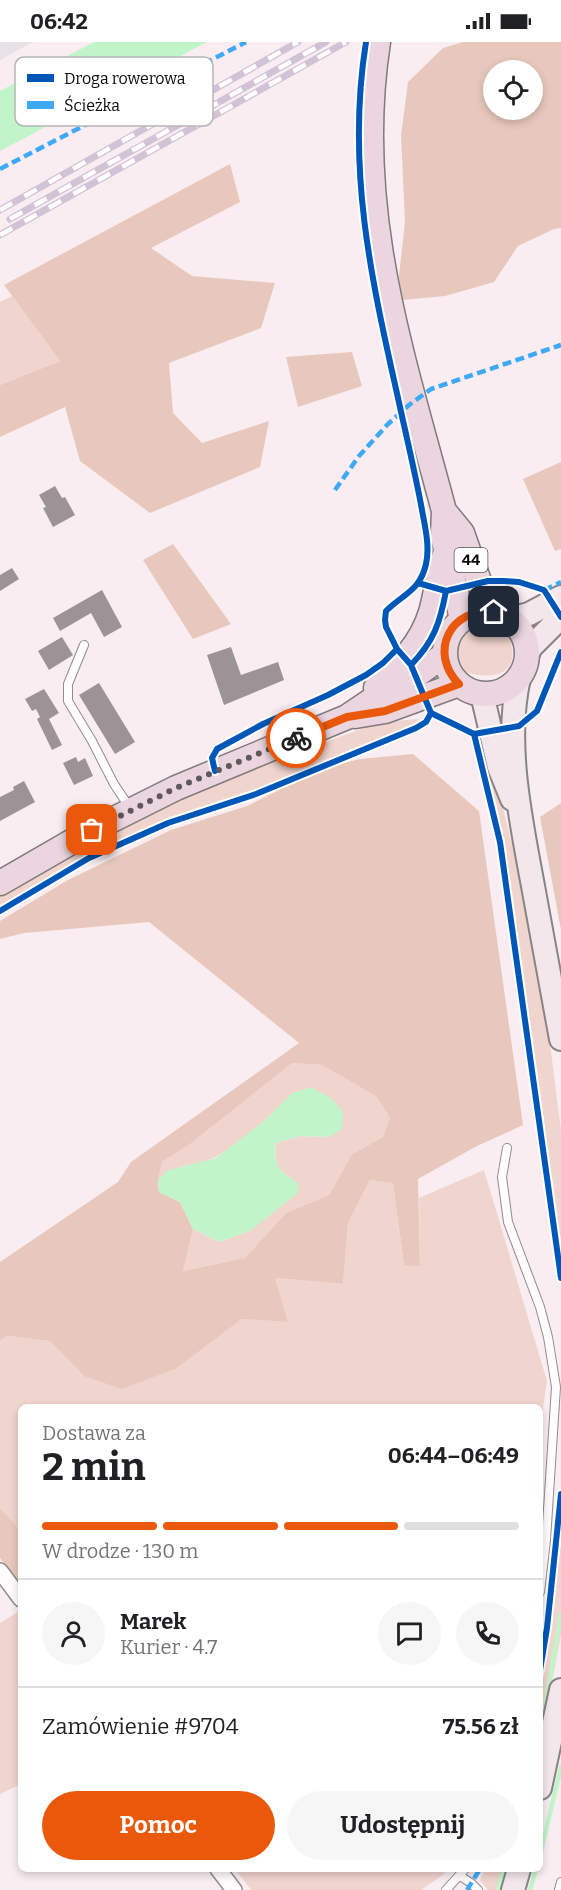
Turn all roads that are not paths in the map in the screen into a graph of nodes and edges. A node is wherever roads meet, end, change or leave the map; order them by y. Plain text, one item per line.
1 (378, 42) edge
2 (444, 511) junction
3 (446, 549) junction
4 (561, 597) edge
5 (502, 615) junction
6 (561, 617) edge
7 (462, 619) junction
8 (84, 645) dead end
9 (444, 655) junction
10 (527, 655) junction
11 (519, 678) junction
12 (459, 684) junction
13 (482, 694) junction
14 (347, 717) junction
15 (131, 809) junction
16 (520, 818) junction
17 (0, 883) edge
18 (561, 1039) edge
19 (507, 1148) dead end
20 (543, 1566) edge
21 (0, 1571) edge
22 (18, 1595) edge
23 (561, 1690) edge
24 (543, 1774) edge
25 (220, 1872) edge
26 (518, 1872) edge
27 (463, 1873) edge
28 (561, 1882) edge
29 (234, 1890) edge
30 (446, 1890) edge
31 (478, 1890) edge
32 (513, 1890) edge
33 (559, 1890) edge

1 - 2 main road, 44
2 - 3 main road, 44
2 - 5 main road, 44
3 - 7 main road, 44
3 - 14 main road, 44
4 - 5 main road
5 - 7 main road
5 - 10 main road, 44
6 - 10 main road
7 - 9 main road
8 - 15 lane
9 - 12 main road
9 - 14 main road, 44
10 - 11 main road
11 - 13 main road
11 - 16 main road
12 - 13 main road
12 - 14 main road, 44
13 - 16 main road
14 - 15 main road, 44
15 - 17 main road, 44
16 - 18 main road
19 - 20 lane
21 - 22 street
23 - 24 main road
25 - 29 street
26 - 32 main road
27 - 30 lane
27 - 31 lane
28 - 33 lane

